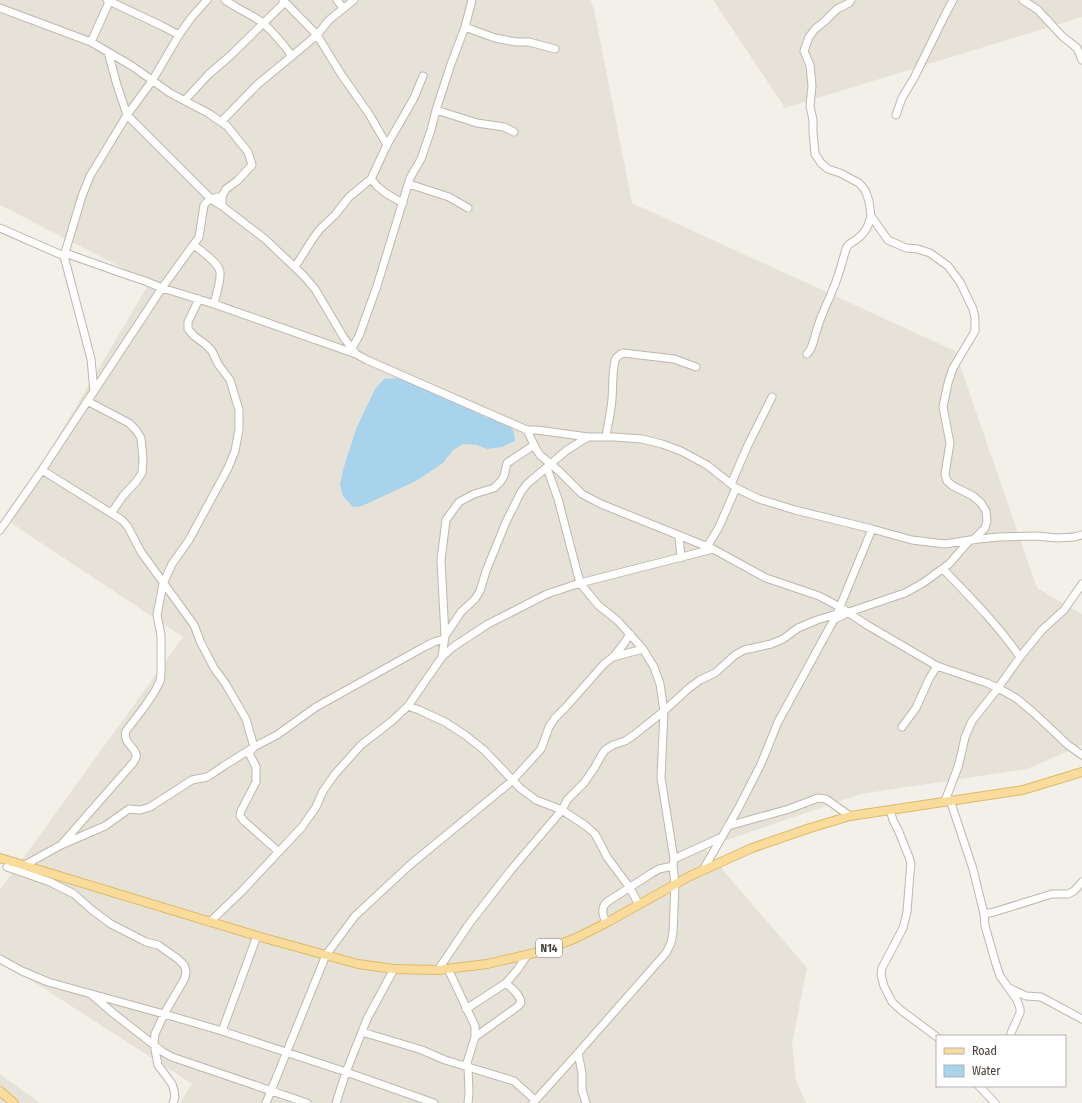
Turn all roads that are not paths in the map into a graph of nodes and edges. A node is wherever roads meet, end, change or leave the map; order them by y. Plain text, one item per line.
1 (109, 0) edge
2 (207, 0) edge
3 (225, 0) edge
4 (337, 0) edge
5 (354, 0) edge
6 (472, 0) edge
7 (953, 0) edge
8 (1023, 0) edge
9 (284, 1) edge
10 (849, 1) edge
11 (0, 8) edge
12 (344, 8) junction
13 (262, 23) junction
14 (464, 27) junction
15 (179, 35) junction
16 (317, 35) junction
17 (91, 42) junction
18 (555, 49) dead end
19 (108, 52) junction
20 (292, 56) junction
21 (1082, 60) edge
22 (423, 76) dead end
23 (152, 81) junction
24 (185, 100) junction
25 (436, 110) junction
26 (127, 115) junction
27 (896, 115) dead end
28 (221, 122) junction
29 (514, 132) dead end
30 (387, 144) junction
31 (371, 179) junction
32 (409, 184) junction
33 (222, 196) junction
34 (211, 199) junction
35 (403, 203) junction
36 (222, 206) junction
37 (468, 208) dead end
38 (871, 216) junction
39 (0, 228) edge
40 (194, 245) junction
41 (64, 255) junction
42 (295, 267) junction
43 (162, 288) junction
44 (199, 298) junction
45 (214, 304) junction
46 (354, 351) junction
47 (807, 354) dead end
48 (696, 367) dead end
49 (94, 391) junction
50 (772, 397) dead end
51 (87, 401) junction
52 (527, 430) junction
53 (566, 434) junction
54 (606, 436) junction
55 (588, 437) junction
56 (534, 445) junction
57 (565, 452) junction
58 (549, 466) junction
59 (42, 470) junction
60 (559, 470) junction
61 (734, 486) junction
62 (112, 512) junction
63 (872, 529) junction
64 (0, 530) edge
65 (1082, 535) edge
66 (679, 536) junction
67 (972, 540) junction
68 (710, 548) junction
69 (681, 558) junction
70 (943, 569) junction
71 (580, 583) junction
72 (163, 584) junction
73 (1082, 584) edge
74 (840, 607) junction
75 (849, 612) junction
76 (835, 617) junction
77 (630, 634) junction
78 (444, 637) junction
79 (643, 649) junction
80 (442, 657) junction
81 (613, 657) junction
82 (1020, 657) junction
83 (937, 666) junction
84 (998, 688) junction
85 (408, 706) junction
86 (664, 712) junction
87 (902, 727) dead end
88 (254, 748) junction
89 (1082, 755) edge
90 (1082, 772) edge
91 (512, 781) junction
92 (947, 801) junction
93 (562, 810) junction
94 (890, 810) junction
95 (850, 816) junction
96 (728, 826) junction
97 (722, 837) junction
98 (61, 845) junction
99 (279, 852) junction
100 (0, 858) edge
101 (673, 863) junction
102 (20, 864) junction
103 (4, 868) edge
104 (704, 870) junction
105 (1082, 882) edge
106 (675, 884) junction
107 (630, 888) junction
108 (639, 905) junction
109 (984, 914) junction
110 (210, 922) junction
111 (606, 922) junction
112 (257, 936) junction
113 (326, 955) junction
114 (527, 955) junction
115 (0, 959) edge
116 (394, 969) junction
117 (448, 969) junction
118 (438, 970) junction
119 (506, 983) junction
120 (1009, 988) junction
121 (89, 992) junction
122 (466, 1009) junction
123 (164, 1014) junction
124 (1082, 1019) edge
125 (222, 1031) junction
126 (362, 1032) junction
127 (1011, 1033) dead end
128 (475, 1037) junction
129 (936, 1037) edge
130 (154, 1044) junction
131 (287, 1052) junction
132 (578, 1054) junction
133 (467, 1066) junction
134 (346, 1072) junction
135 (980, 1087) edge
136 (270, 1090) junction
137 (0, 1091) edge
138 (534, 1101) edge
139 (14, 1103) edge
140 (173, 1103) edge
141 (266, 1103) edge
142 (307, 1103) edge
143 (336, 1103) edge
144 (434, 1103) edge
145 (468, 1103) edge
146 (586, 1103) edge
147 (995, 1103) edge

1 - 15 street
1 - 17 street
2 - 15 street
3 - 13 street
4 - 12 street
5 - 12 street
6 - 14 street
7 - 27 street
8 - 21 street
9 - 13 street
9 - 16 street
10 - 38 street
11 - 17 street
12 - 16 street
13 - 20 street
13 - 24 street
14 - 18 street
14 - 25 street
15 - 23 street
16 - 20 street
16 - 30 street
17 - 19 street
19 - 23 street
19 - 26 street
20 - 28 street
22 - 30 street
23 - 24 street
23 - 26 street
24 - 28 street
25 - 29 street
25 - 32 street
26 - 34 street
26 - 41 street
28 - 33 street
30 - 31 street
31 - 35 street
31 - 42 street
32 - 35 street
32 - 37 street
33 - 34 street
33 - 36 street
34 - 36 street
34 - 40 street
35 - 46 street
36 - 42 street
38 - 47 street
38 - 67 street
39 - 41 street
40 - 43 street
40 - 45 street
41 - 43 street
41 - 49 street
42 - 46 street
43 - 44 street
43 - 49 street
44 - 45 street
44 - 72 street
45 - 46 street
46 - 52 street
48 - 54 street
49 - 51 street
50 - 61 street
51 - 59 street
51 - 62 street
52 - 53 street
52 - 56 street
53 - 55 street
53 - 57 street
54 - 55 street
54 - 61 street
55 - 57 street
56 - 58 street
56 - 78 street
57 - 58 street
57 - 60 street
58 - 60 street
58 - 71 street
58 - 78 street
59 - 62 street
59 - 64 street
60 - 66 street
61 - 63 street
61 - 68 street
62 - 72 street
63 - 67 street
63 - 74 street
65 - 67 street
66 - 68 street
66 - 69 street
67 - 70 street
68 - 69 street
68 - 74 street
69 - 71 street
70 - 75 street
70 - 82 street
71 - 77 street
71 - 80 street
72 - 88 street
72 - 98 street
73 - 82 street
74 - 75 street
74 - 76 street
75 - 76 street
75 - 83 street
76 - 86 street
76 - 96 street
77 - 79 street
77 - 81 street
78 - 80 street
78 - 88 street
79 - 81 street
79 - 86 street
80 - 85 street
81 - 91 street
82 - 84 street
83 - 84 street
83 - 87 street
84 - 89 street
84 - 92 street
85 - 91 street
85 - 99 street
86 - 93 street
86 - 101 street
88 - 98 street
88 - 99 street
90 - 92 main road, N14
91 - 93 street
91 - 113 street
92 - 94 main road, N14
92 - 109 street
93 - 107 street
93 - 118 street
94 - 95 main road, N14
94 - 129 street
95 - 96 street
95 - 104 main road, N14
96 - 97 street
97 - 101 street
97 - 104 street
98 - 102 street
99 - 110 street
100 - 102 main road, N14
101 - 106 street
101 - 107 street
102 - 103 street
102 - 110 main road, N14
103 - 123 street
104 - 106 main road, N14
105 - 109 street
106 - 108 main road, N14
106 - 132 street
107 - 108 street
107 - 111 street
108 - 111 main road, N14
109 - 120 street
110 - 112 main road, N14
111 - 114 main road, N14
112 - 113 main road, N14
112 - 125 street
113 - 116 main road, N14
113 - 131 street
114 - 117 main road, N14
114 - 119 street
115 - 121 street
116 - 118 main road, N14
116 - 126 street
117 - 118 main road, N14
117 - 122 street
119 - 122 street
119 - 128 street
120 - 124 street
120 - 127 street
121 - 123 street
121 - 130 street
122 - 128 street
123 - 125 street
123 - 130 street
125 - 131 street
126 - 133 street
126 - 134 street
128 - 133 street
130 - 136 street
130 - 140 street
131 - 134 street
131 - 136 street
132 - 138 street
132 - 146 street
133 - 138 street
133 - 145 street
134 - 143 street
134 - 144 street
135 - 147 street
136 - 141 street
136 - 142 street
137 - 139 main road

